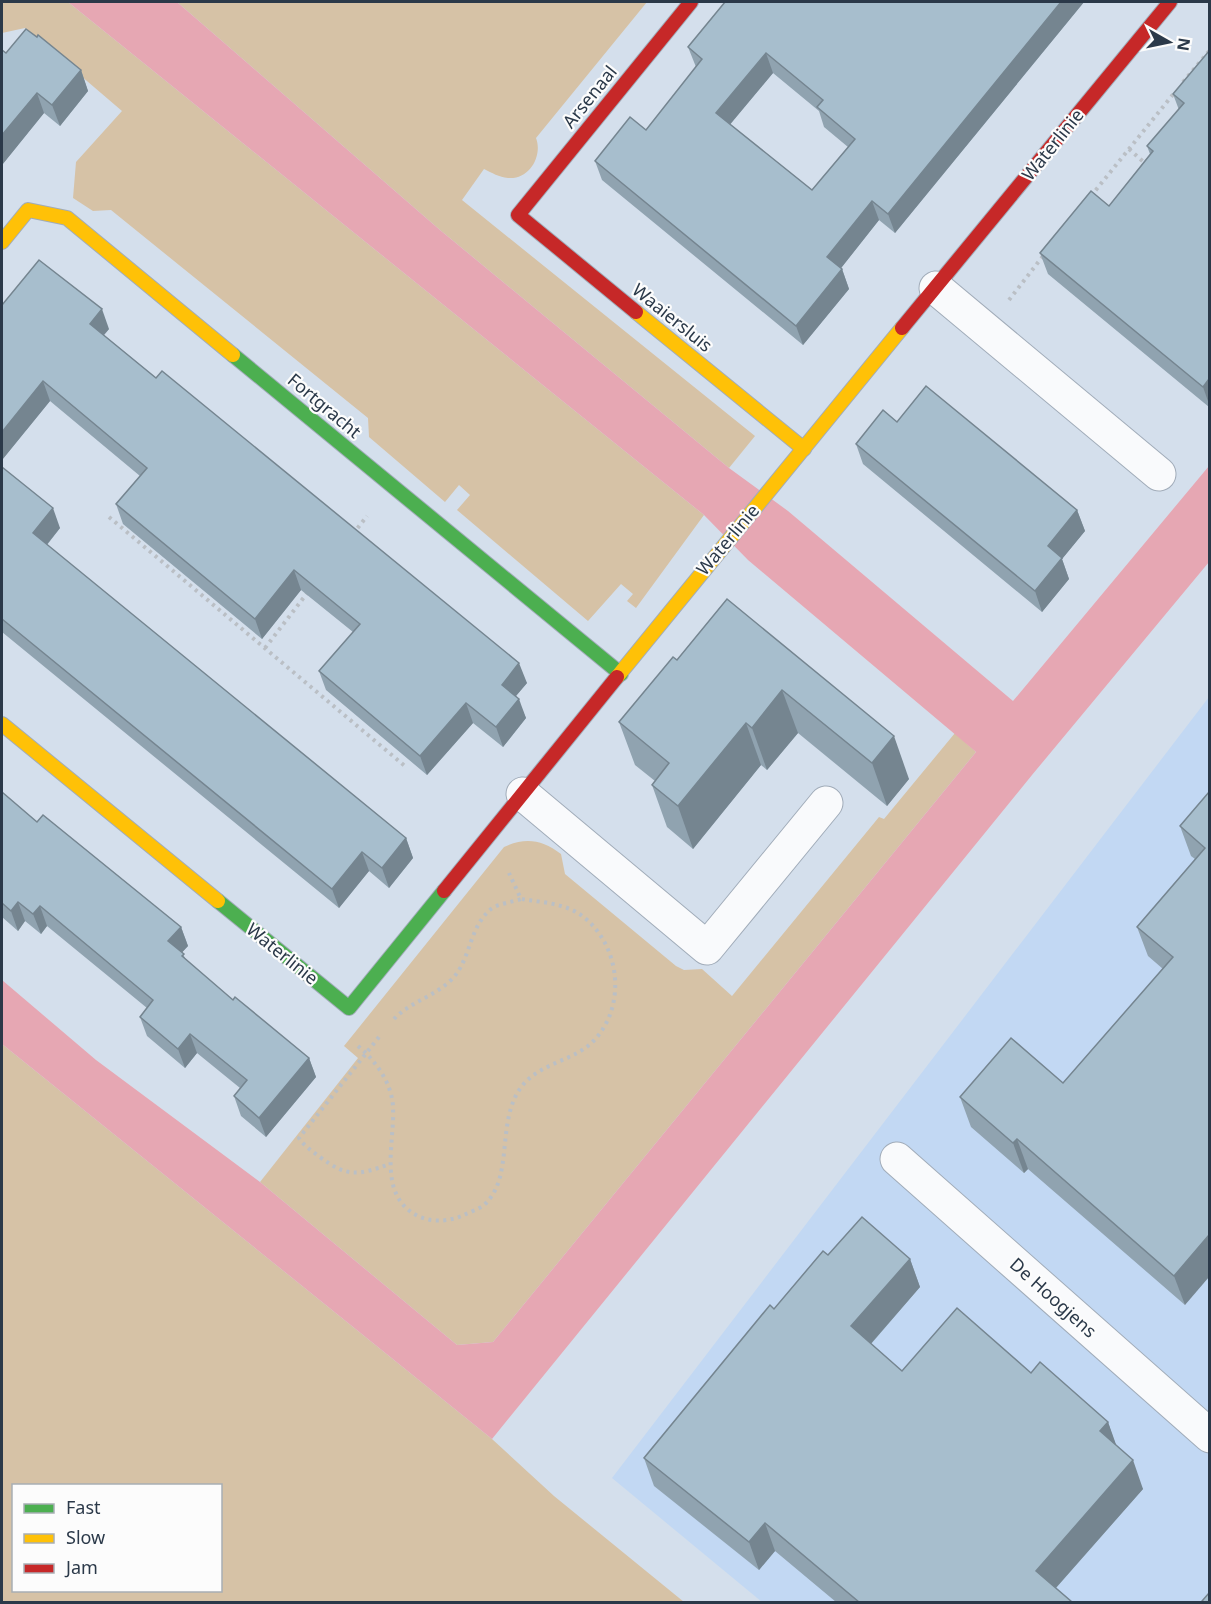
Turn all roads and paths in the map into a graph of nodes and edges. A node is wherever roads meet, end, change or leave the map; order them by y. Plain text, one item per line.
1 (691, 2) edge
2 (1170, 2) edge
3 (1209, 50) edge
4 (1129, 149) junction
5 (1156, 172) edge
6 (1086, 203) edge
7 (518, 215) joint
8 (2, 242) edge
9 (1050, 248) edge
10 (936, 288) junction
11 (986, 329) junction
12 (804, 449) junction
13 (1159, 474) dead end
14 (391, 485) junction
15 (109, 517) dead end
16 (349, 539) edge
17 (314, 584) edge
18 (265, 648) junction
19 (621, 674) junction
20 (2, 724) edge
21 (406, 767) dead end
22 (523, 794) junction
23 (826, 803) dead end
24 (483, 844) junction
25 (521, 899) junction
26 (349, 1008) junction
27 (391, 1022) dead end
28 (385, 1029) dead end
29 (366, 1052) junction
30 (897, 1159) dead end
31 (390, 1164) junction
32 (1209, 1436) edge

1 - 7 street, Arsenaal
2 - 10 street, Waterlinie
3 - 4 path
4 - 5 path
4 - 6 path
7 - 12 street, Waaiersluis
8 - 14 street, Fortgracht
9 - 11 path
10 - 11 street
10 - 12 street, Waterlinie
11 - 13 street
12 - 19 street, Waterlinie
14 - 16 path
14 - 19 street, Fortgracht
15 - 18 path
17 - 18 path
18 - 21 path
19 - 22 street, Waterlinie
20 - 26 street, Waterlinie
22 - 23 street
22 - 24 street, Waterlinie
24 - 25 path
24 - 26 street, Waterlinie
25 - 27 path
25 - 31 path
26 - 29 path
28 - 29 path
29 - 31 path
29 - 31 path
30 - 32 street, De Hoogjens

